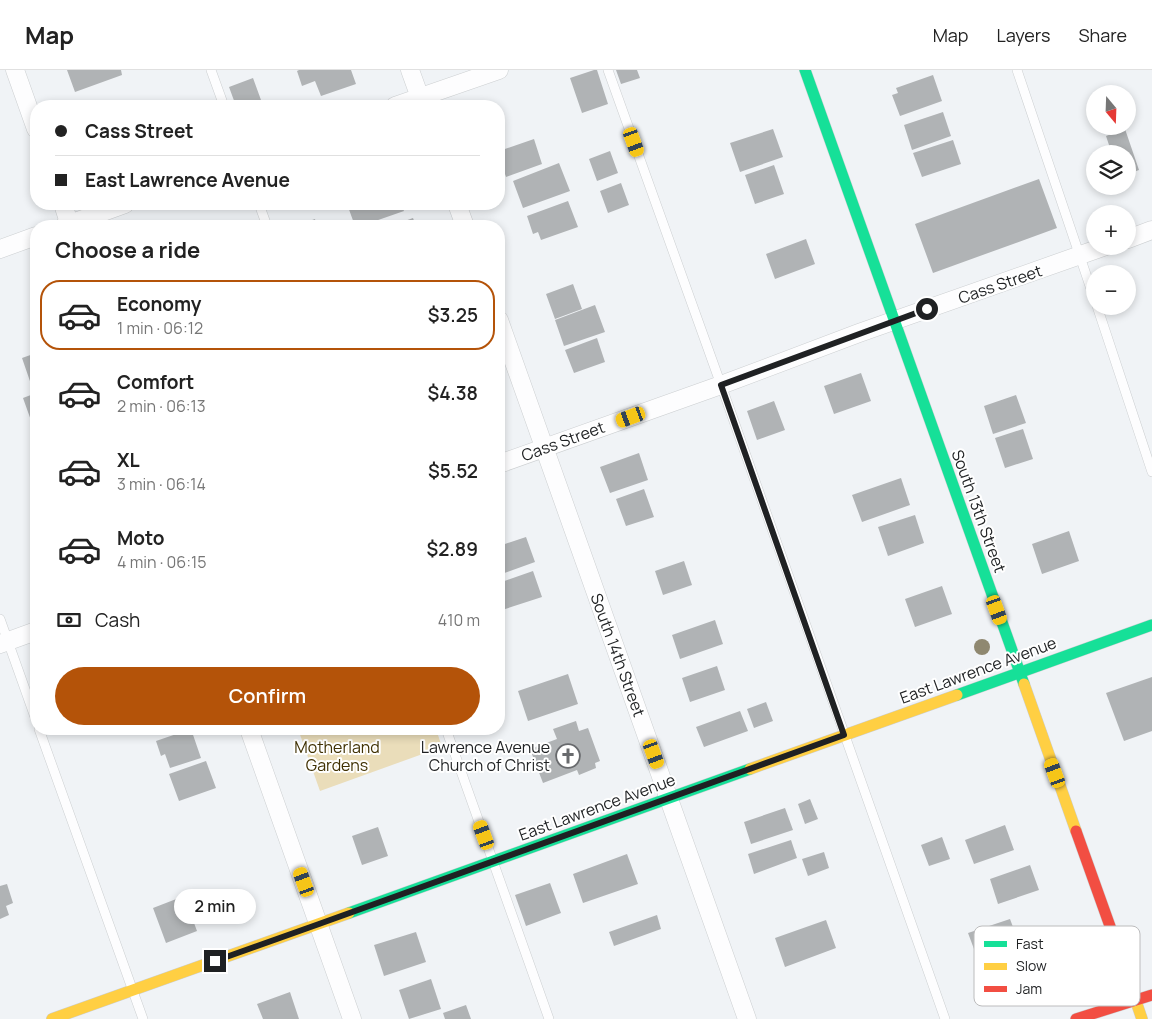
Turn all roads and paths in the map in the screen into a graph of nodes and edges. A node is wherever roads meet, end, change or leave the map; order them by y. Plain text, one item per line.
1 (15, 70) edge
2 (210, 70) edge
3 (410, 70) edge
4 (499, 70) edge
5 (608, 70) edge
6 (805, 70) edge
7 (1017, 70) edge
8 (222, 100) edge
9 (420, 100) edge
10 (426, 100) edge
11 (30, 113) edge
12 (109, 210) edge
13 (84, 220) edge
14 (1152, 230) edge
15 (1136, 236) edge
16 (30, 238) edge
17 (0, 249) edge
18 (1086, 254) edge
19 (1080, 256) junction
20 (1086, 274) edge
21 (1100, 315) edge
22 (894, 321) junction
23 (505, 337) edge
24 (721, 385) junction
25 (545, 448) junction
26 (505, 462) edge
27 (1152, 472) edge
28 (0, 619) edge
29 (1152, 625) edge
30 (30, 633) edge
31 (4, 642) edge
32 (1019, 673) junction
33 (30, 705) edge
34 (41, 735) edge
35 (251, 735) edge
36 (448, 735) edge
37 (844, 735) junction
38 (669, 798) junction
39 (493, 861) junction
40 (319, 924) junction
41 (1110, 926) edge
42 (133, 990) junction
43 (1152, 995) edge
44 (1140, 999) edge
45 (1116, 1006) edge
46 (1137, 1006) edge
47 (52, 1019) edge
48 (143, 1019) edge
49 (352, 1019) edge
50 (550, 1019) edge
51 (747, 1019) edge
52 (945, 1019) edge
53 (1076, 1019) edge
54 (1142, 1019) edge

1 - 11 street
2 - 8 lane
3 - 9 street
4 - 10 street
5 - 24 lane
6 - 22 street, South 13th Street
7 - 19 lane
12 - 13 street
14 - 15 street
16 - 17 street
18 - 19 street, Cass Street
19 - 20 lane
19 - 22 street, Cass Street
21 - 27 lane
22 - 24 street, Cass Street
22 - 32 street, South 13th Street
23 - 25 street, South 14th Street
24 - 25 street, Cass Street
24 - 37 lane
25 - 26 street, Cass Street
25 - 38 street, South 14th Street
28 - 31 lane
29 - 32 street, East Lawrence Avenue
30 - 31 street
31 - 33 lane
32 - 37 street, East Lawrence Avenue
32 - 41 street, South 13th Street
34 - 42 lane
35 - 40 street
36 - 39 lane
37 - 38 street, East Lawrence Avenue
37 - 52 lane
38 - 39 street, East Lawrence Avenue
38 - 51 street, South 14th Street
39 - 40 street, East Lawrence Avenue
39 - 50 lane
40 - 42 street, East Lawrence Avenue
40 - 49 street
42 - 47 street, East Lawrence Avenue
42 - 48 lane
43 - 44 street
45 - 53 street
46 - 54 street, South 13th Street

